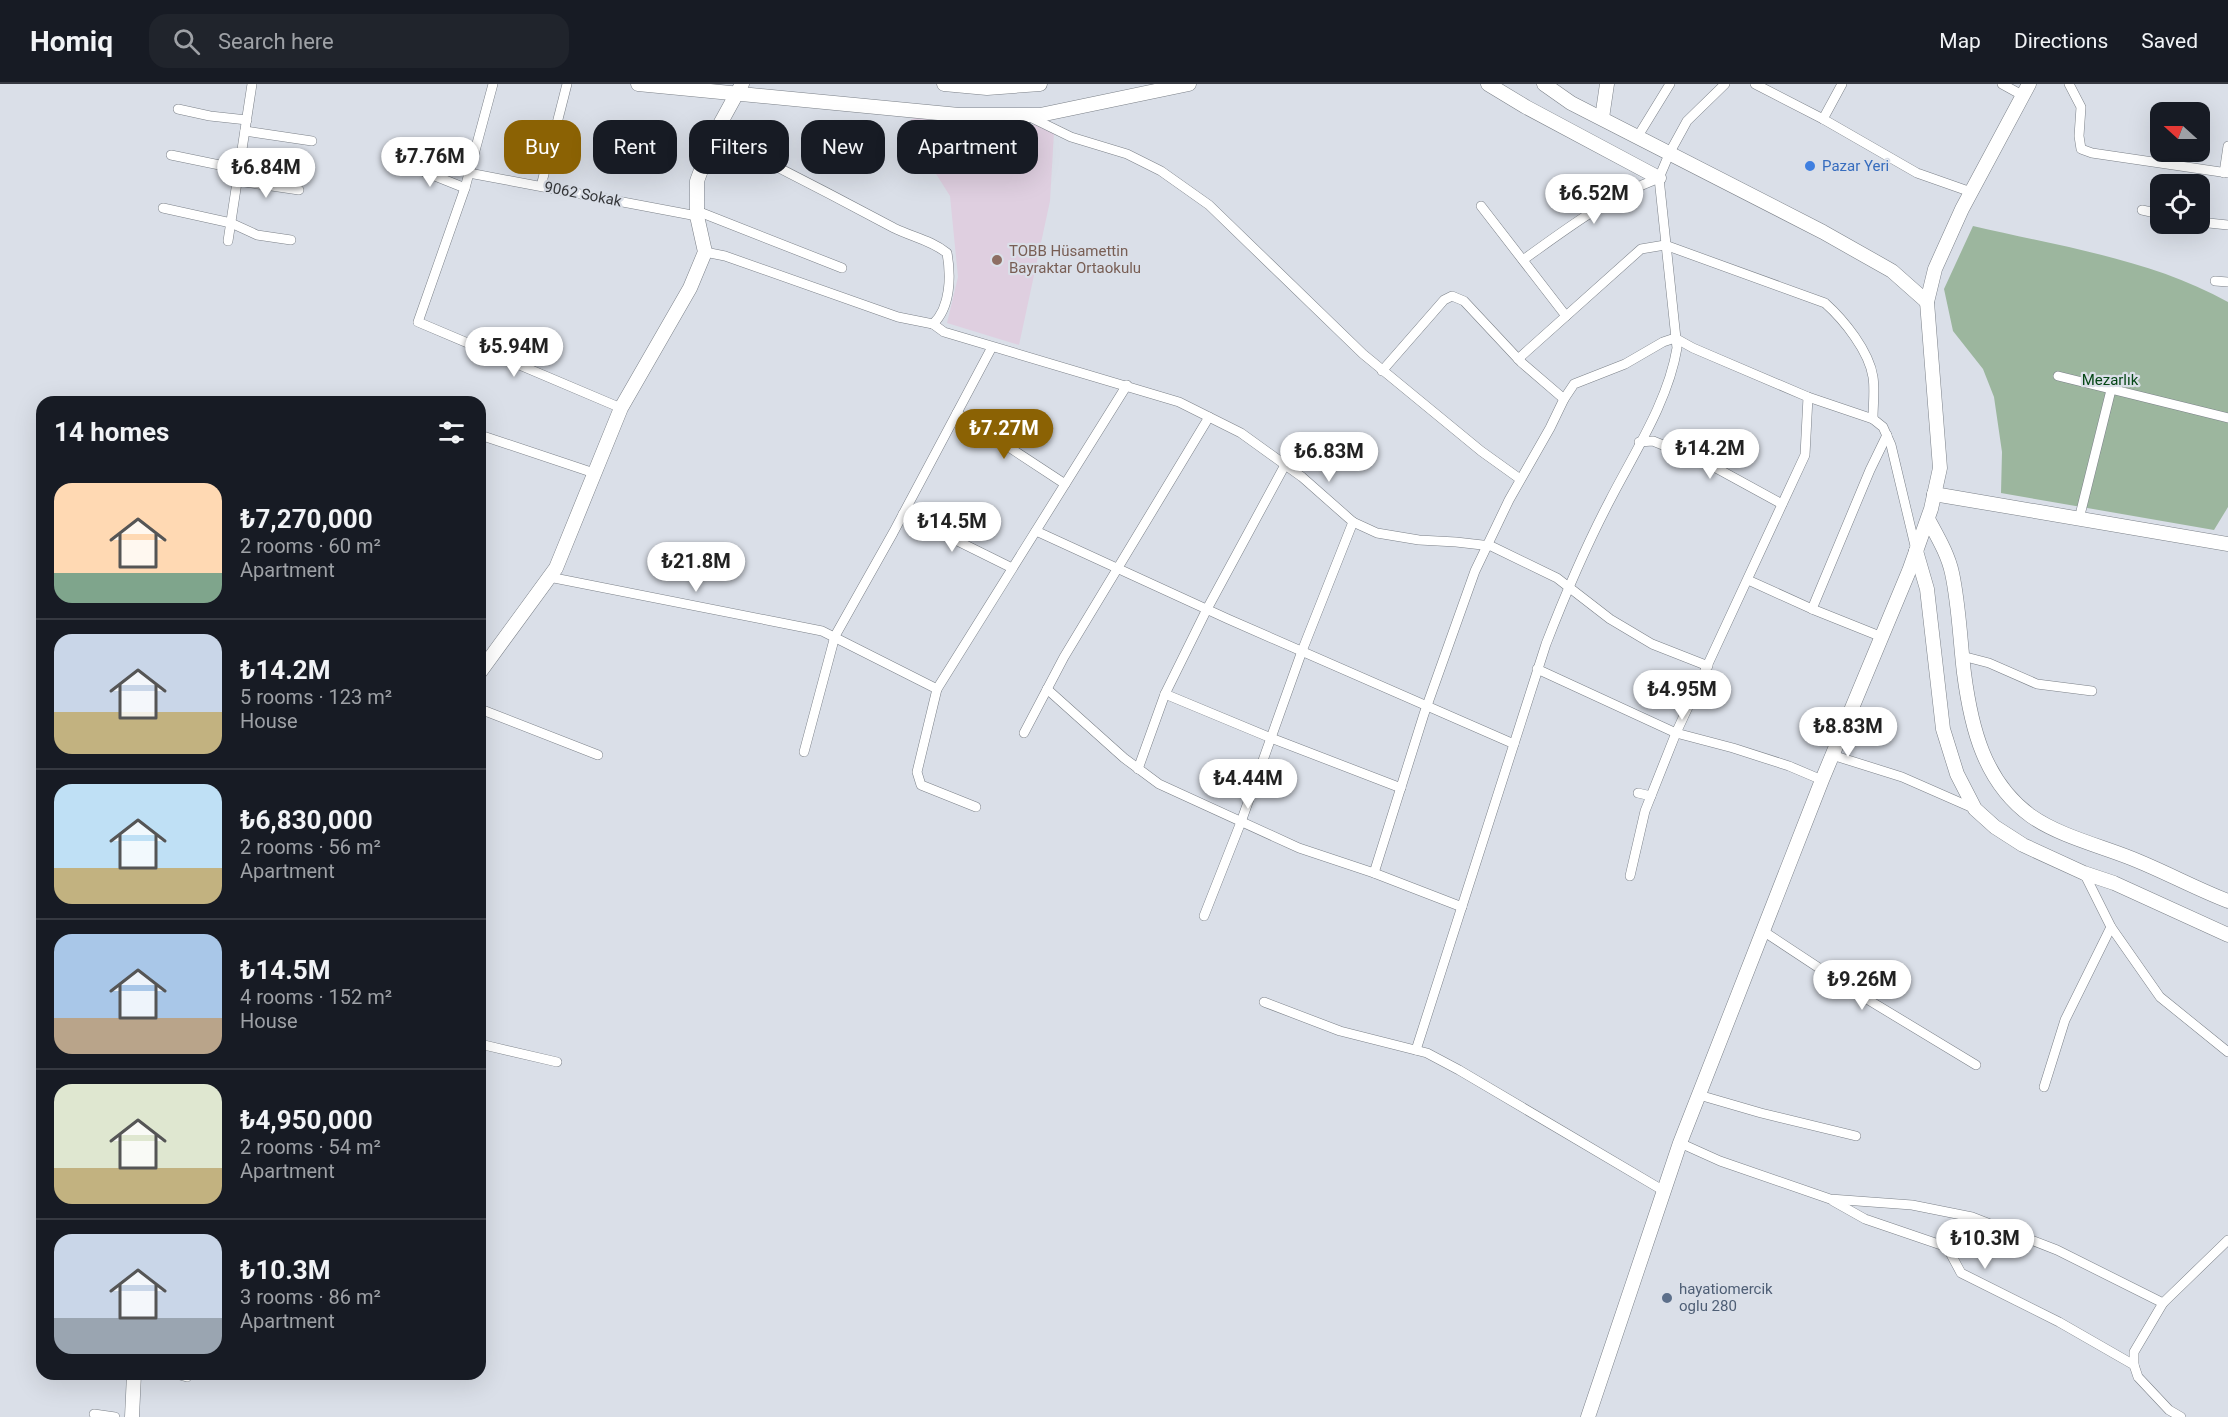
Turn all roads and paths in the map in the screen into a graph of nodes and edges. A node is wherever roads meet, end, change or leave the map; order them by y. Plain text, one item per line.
1 (252, 84) edge
2 (493, 84) edge
3 (567, 84) edge
4 (638, 84) edge
5 (944, 84) edge
6 (1040, 84) edge
7 (1189, 84) edge
8 (1488, 84) edge
9 (1544, 84) edge
10 (1607, 84) edge
11 (1670, 84) edge
12 (1725, 84) edge
13 (1755, 84) edge
14 (1842, 84) edge
15 (2002, 84) edge
16 (2069, 84) edge
17 (739, 89) edge
18 (2026, 89) edge
19 (178, 109) dead end
20 (1026, 115) junction
21 (1602, 118) junction
22 (1823, 119) junction
23 (247, 120) junction
24 (722, 120) edge
25 (245, 130) junction
26 (1638, 136) junction
27 (312, 141) dead end
28 (2228, 146) edge
29 (1670, 152) junction
30 (171, 155) dead end
31 (405, 164) dead end
32 (239, 169) junction
33 (789, 172) edge
34 (470, 173) junction
35 (2226, 173) edge
36 (700, 174) edge
37 (1659, 178) junction
38 (237, 181) junction
39 (541, 186) junction
40 (465, 188) junction
41 (299, 190) dead end
42 (1971, 192) junction
43 (1481, 206) dead end
44 (163, 208) dead end
45 (2142, 210) dead end
46 (2150, 212) edge
47 (697, 214) junction
48 (231, 223) junction
49 (2210, 223) edge
50 (2228, 225) edge
51 (291, 240) dead end
52 (228, 242) dead end
53 (1665, 245) junction
54 (705, 252) junction
55 (1523, 260) junction
56 (842, 268) dead end
57 (2215, 281) dead end
58 (2228, 282) edge
59 (1927, 302) junction
60 (1566, 316) junction
61 (933, 324) junction
62 (1675, 338) junction
63 (992, 347) junction
64 (1518, 359) junction
65 (1382, 371) junction
66 (2058, 376) dead end
67 (1126, 385) junction
68 (2111, 390) junction
69 (1808, 396) junction
70 (1564, 399) junction
71 (621, 408) junction
72 (957, 413) junction
73 (1209, 417) junction
74 (2228, 418) edge
75 (1873, 419) junction
76 (1887, 435) junction
77 (486, 437) edge
78 (1639, 442) junction
79 (1285, 465) junction
80 (594, 473) junction
81 (1520, 479) junction
82 (1065, 484) junction
83 (1934, 494) junction
84 (1782, 504) junction
85 (903, 514) junction
86 (1928, 519) junction
87 (2079, 519) junction
88 (1353, 522) junction
89 (1036, 531) junction
90 (2228, 544) edge
91 (1487, 546) junction
92 (1916, 551) junction
93 (1012, 568) junction
94 (1117, 568) junction
95 (549, 577) junction
96 (1748, 580) junction
97 (1568, 587) junction
98 (1207, 609) junction
99 (1812, 609) junction
100 (835, 636) junction
101 (1882, 637) junction
102 (1302, 651) junction
103 (1962, 656) junction
104 (486, 664) edge
105 (1708, 666) junction
106 (1537, 669) junction
107 (937, 689) junction
108 (1047, 689) junction
109 (2092, 691) dead end
110 (1165, 694) junction
111 (1427, 706) junction
112 (486, 711) edge
113 (1024, 733) dead end
114 (1676, 733) junction
115 (1271, 738) junction
116 (1514, 744) junction
117 (804, 752) dead end
118 (597, 755) dead end
119 (1832, 755) junction
120 (1138, 769) junction
121 (1822, 780) junction
122 (1401, 788) junction
123 (1638, 793) dead end
124 (1651, 796) junction
125 (976, 807) dead end
126 (1975, 809) junction
127 (1241, 822) junction
128 (1374, 873) junction
129 (2084, 873) junction
130 (1629, 876) dead end
131 (2228, 901) edge
132 (1462, 907) junction
133 (1204, 916) dead end
134 (2111, 927) junction
135 (1763, 932) junction
136 (2228, 935) edge
137 (1264, 1002) dead end
138 (486, 1045) edge
139 (1416, 1050) junction
140 (2228, 1052) edge
141 (557, 1062) dead end
142 (1976, 1065) dead end
143 (2044, 1087) dead end
144 (1699, 1095) junction
145 (1856, 1136) dead end
146 (1680, 1143) junction
147 (1664, 1191) junction
148 (1830, 1199) junction
149 (2228, 1240) edge
150 (2163, 1303) junction
151 (2134, 1365) junction
152 (134, 1380) edge
153 (94, 1414) dead end
154 (115, 1417) edge
155 (132, 1417) edge
156 (1588, 1417) edge
157 (2181, 1417) edge

1 - 23 street
2 - 34 street
3 - 39 street
4 - 17 street
5 - 6 street
7 - 20 street
8 - 37 street
9 - 21 street
10 - 21 street
11 - 26 street
12 - 29 street
13 - 22 street
14 - 22 street
15 - 18 street
16 - 35 street
17 - 20 street
17 - 24 street
18 - 42 street
19 - 23 street
20 - 65 street
21 - 26 street
22 - 42 street
23 - 25 street
25 - 27 street
25 - 32 street
26 - 29 street
28 - 35 street
29 - 37 street
29 - 59 street
30 - 32 street
31 - 40 street
32 - 38 street
33 - 61 street
34 - 39 street, 9062 Sokak
34 - 40 street
36 - 47 street
37 - 53 street
37 - 55 street
38 - 41 street
38 - 48 street
39 - 47 street, 9062 Sokak
40 - 71 street
42 - 59 street
43 - 55 street
44 - 48 street
45 - 46 street
47 - 54 street
47 - 56 street, 9062 Sokak
48 - 51 street
48 - 52 street
49 - 50 street
53 - 60 street
53 - 62 street
53 - 75 street
54 - 61 street
54 - 71 street
55 - 60 street
57 - 58 street
59 - 83 street
60 - 64 street
61 - 63 street
62 - 69 street
62 - 70 street
62 - 78 street
63 - 67 street
63 - 72 street
64 - 65 street
64 - 70 street
65 - 81 street
66 - 68 street
67 - 73 street
67 - 82 street
68 - 74 street
68 - 87 street
69 - 75 street
69 - 84 street
70 - 81 street
71 - 80 street
72 - 82 street
72 - 85 street
73 - 79 street
73 - 94 street
75 - 76 street
76 - 92 street
76 - 99 street
77 - 80 street
78 - 84 street
78 - 97 street
79 - 88 street
79 - 98 street
80 - 95 street
81 - 91 street
82 - 89 street
83 - 86 street
83 - 87 street
84 - 96 street
85 - 93 street
85 - 100 street
86 - 92 street
86 - 103 street
87 - 90 street
88 - 91 street
88 - 102 street
89 - 93 street
89 - 94 street
91 - 97 street
91 - 111 street
92 - 101 street
92 - 126 street
93 - 107 street
94 - 98 street
94 - 108 street
95 - 100 street
95 - 104 street
96 - 99 street
96 - 105 street
97 - 105 street
97 - 106 street
98 - 102 street
98 - 110 street
99 - 101 street
100 - 107 street
100 - 117 street
101 - 119 street
102 - 111 street
102 - 115 street
103 - 109 street
103 - 131 street
105 - 114 street
106 - 114 street
106 - 116 street
107 - 125 street
108 - 113 street
108 - 120 street
110 - 115 street
110 - 120 street
111 - 116 street
111 - 122 street
112 - 118 street
114 - 121 street
114 - 124 street
115 - 122 street
115 - 127 street
116 - 132 street
119 - 121 street
119 - 126 street
120 - 127 street
121 - 135 street
122 - 128 street
123 - 124 street
124 - 130 street
126 - 129 street
127 - 128 street
127 - 133 street
128 - 132 street
129 - 134 street
129 - 136 street
132 - 139 street
134 - 140 street
134 - 143 street
135 - 142 street
135 - 144 street
137 - 139 street
138 - 141 street
139 - 147 street
144 - 145 street
144 - 146 street
146 - 147 street
146 - 148 street
147 - 156 street
148 - 150 street
148 - 151 street
149 - 150 street
150 - 151 street
151 - 157 street
152 - 155 street
153 - 154 street

